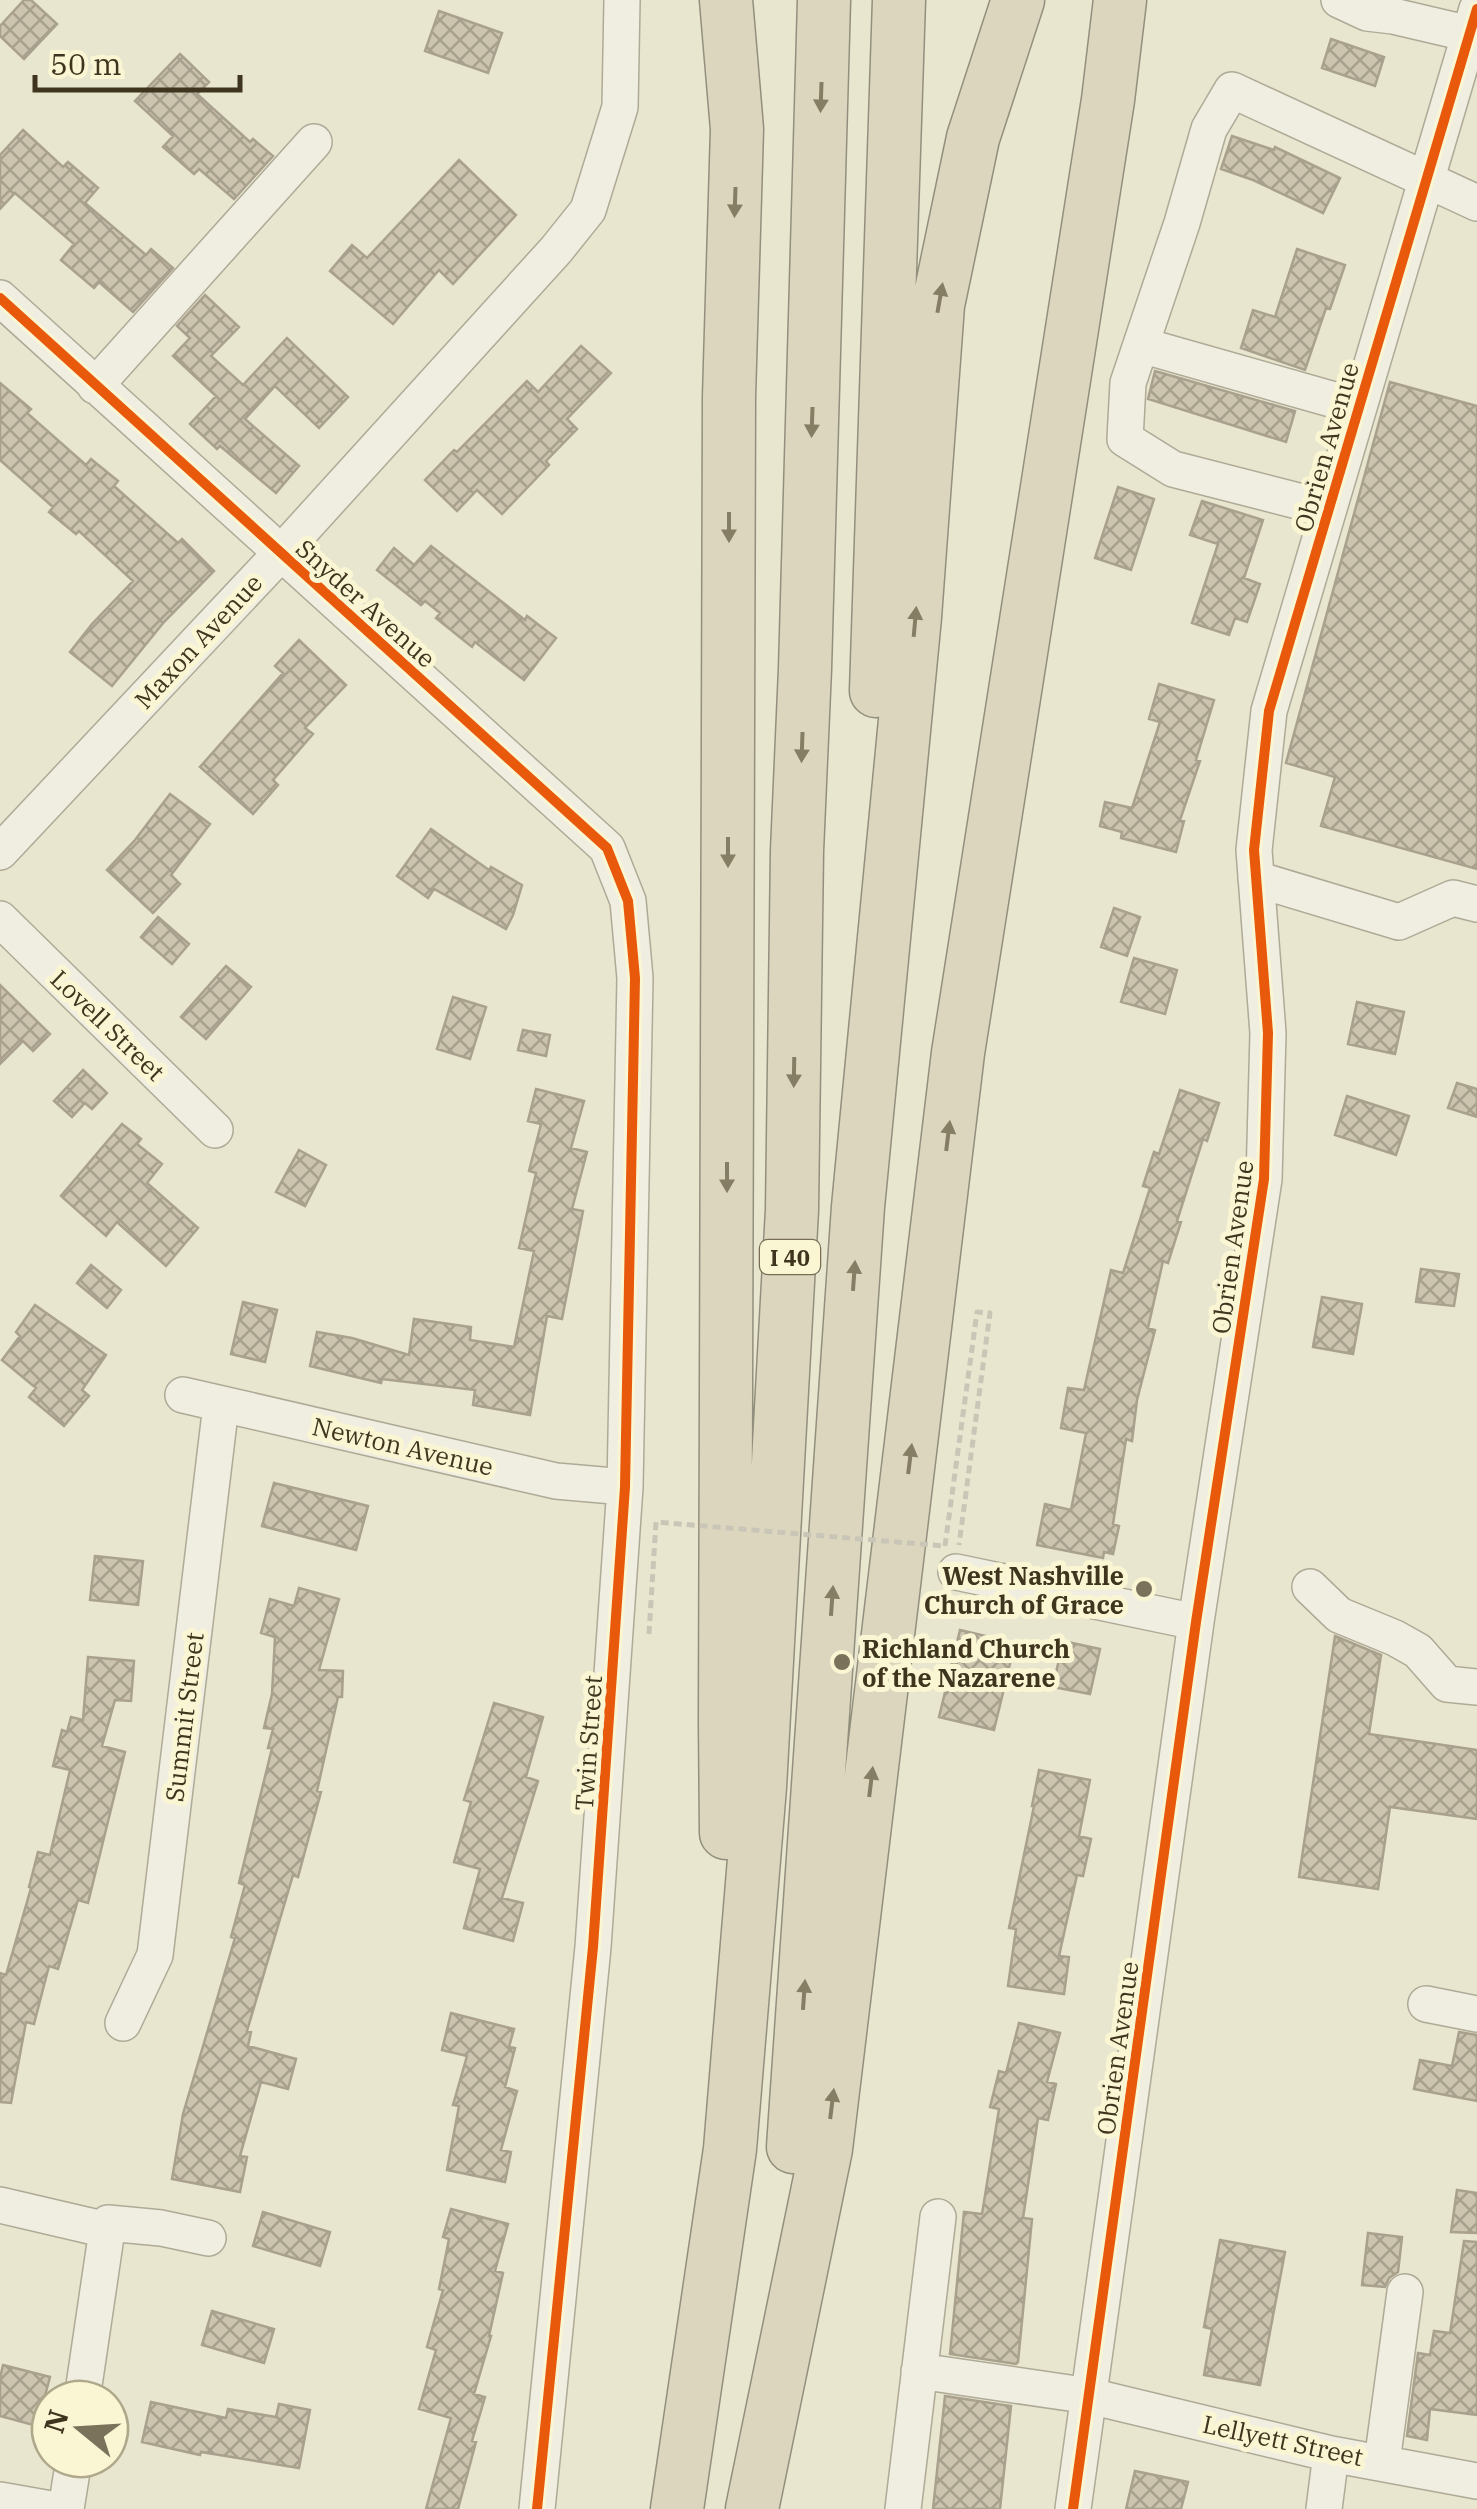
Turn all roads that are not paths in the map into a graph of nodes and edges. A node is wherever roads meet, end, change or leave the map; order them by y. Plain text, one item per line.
1 (622, 0) edge
2 (726, 0) edge
3 (824, 0) edge
4 (899, 0) edge
5 (1018, 0) edge
6 (1120, 0) edge
7 (1339, 0) edge
8 (1396, 8) edge
9 (1473, 22) edge
10 (314, 142) dead end
11 (1426, 180) junction
12 (1477, 203) edge
13 (0, 298) edge
14 (1141, 346) junction
15 (95, 386) junction
16 (1359, 407) junction
17 (1329, 509) junction
18 (281, 553) junction
19 (0, 852) edge
20 (1256, 879) junction
21 (1477, 904) edge
22 (0, 919) edge
23 (634, 978) joint
24 (216, 1130) dead end
25 (858, 1207) junction
26 (182, 1396) dead end
27 (221, 1405) junction
28 (625, 1487) junction
29 (956, 1572) road end
30 (1310, 1587) dead end
31 (1196, 1622) junction
32 (1477, 1687) edge
33 (1426, 2004) dead end
34 (1477, 2014) edge
35 (123, 2024) dead end
36 (736, 2083) junction
37 (0, 2204) edge
38 (938, 2217) dead end
39 (107, 2230) junction
40 (208, 2238) dead end
41 (1405, 2292) dead end
42 (920, 2371) junction
43 (85, 2379) edge
44 (1090, 2396) junction
45 (1331, 2454) junction
46 (1382, 2462) junction
47 (71, 2479) edge
48 (1477, 2481) edge
49 (0, 2500) edge
50 (51, 2509) edge
51 (66, 2509) edge
52 (537, 2509) edge
53 (678, 2509) edge
54 (750, 2509) edge
55 (903, 2509) edge
56 (1073, 2509) edge
57 (1324, 2509) edge

1 - 18 street, Maxon Avenue
2 -> 36 highway
3 -> 36 highway, I 40
4 - 25 highway, I 40
25 -> 5 highway
54 -> 6 highway
7 - 8 street
8 - 9 street
9 - 11 street, Obrien Avenue
10 - 15 street
11 - 12 street
11 - 14 street
11 - 16 street, Obrien Avenue
13 - 15 street, Snyder Avenue
14 - 16 street
14 - 17 street
15 - 18 street, Snyder Avenue
16 - 17 street, Obrien Avenue
17 - 20 street, Obrien Avenue
18 - 19 street, Maxon Avenue
18 - 23 street, Snyder Avenue
20 - 21 street
20 - 31 street, Obrien Avenue
22 - 24 street, Lovell Street
23 - 28 street, Twin Street
54 -> 25 highway, I 40
26 - 27 street, Newton Avenue
27 - 28 street, Newton Avenue
27 - 35 street, Summit Street
28 - 52 street, Twin Street
29 - 31 street
30 - 32 street
31 - 44 street, Obrien Avenue
33 - 34 street
36 - 53 highway, I 40
37 - 39 street
38 - 42 street
39 - 40 street
39 - 43 street
41 - 46 street
42 - 44 street, Lellyett Street
42 - 55 street
44 - 45 street, Lellyett Street
44 - 56 street, Obrien Avenue
45 - 46 street, Lellyett Street
45 - 57 street
46 - 48 street, Lellyett Street
47 - 51 street
49 - 50 street

